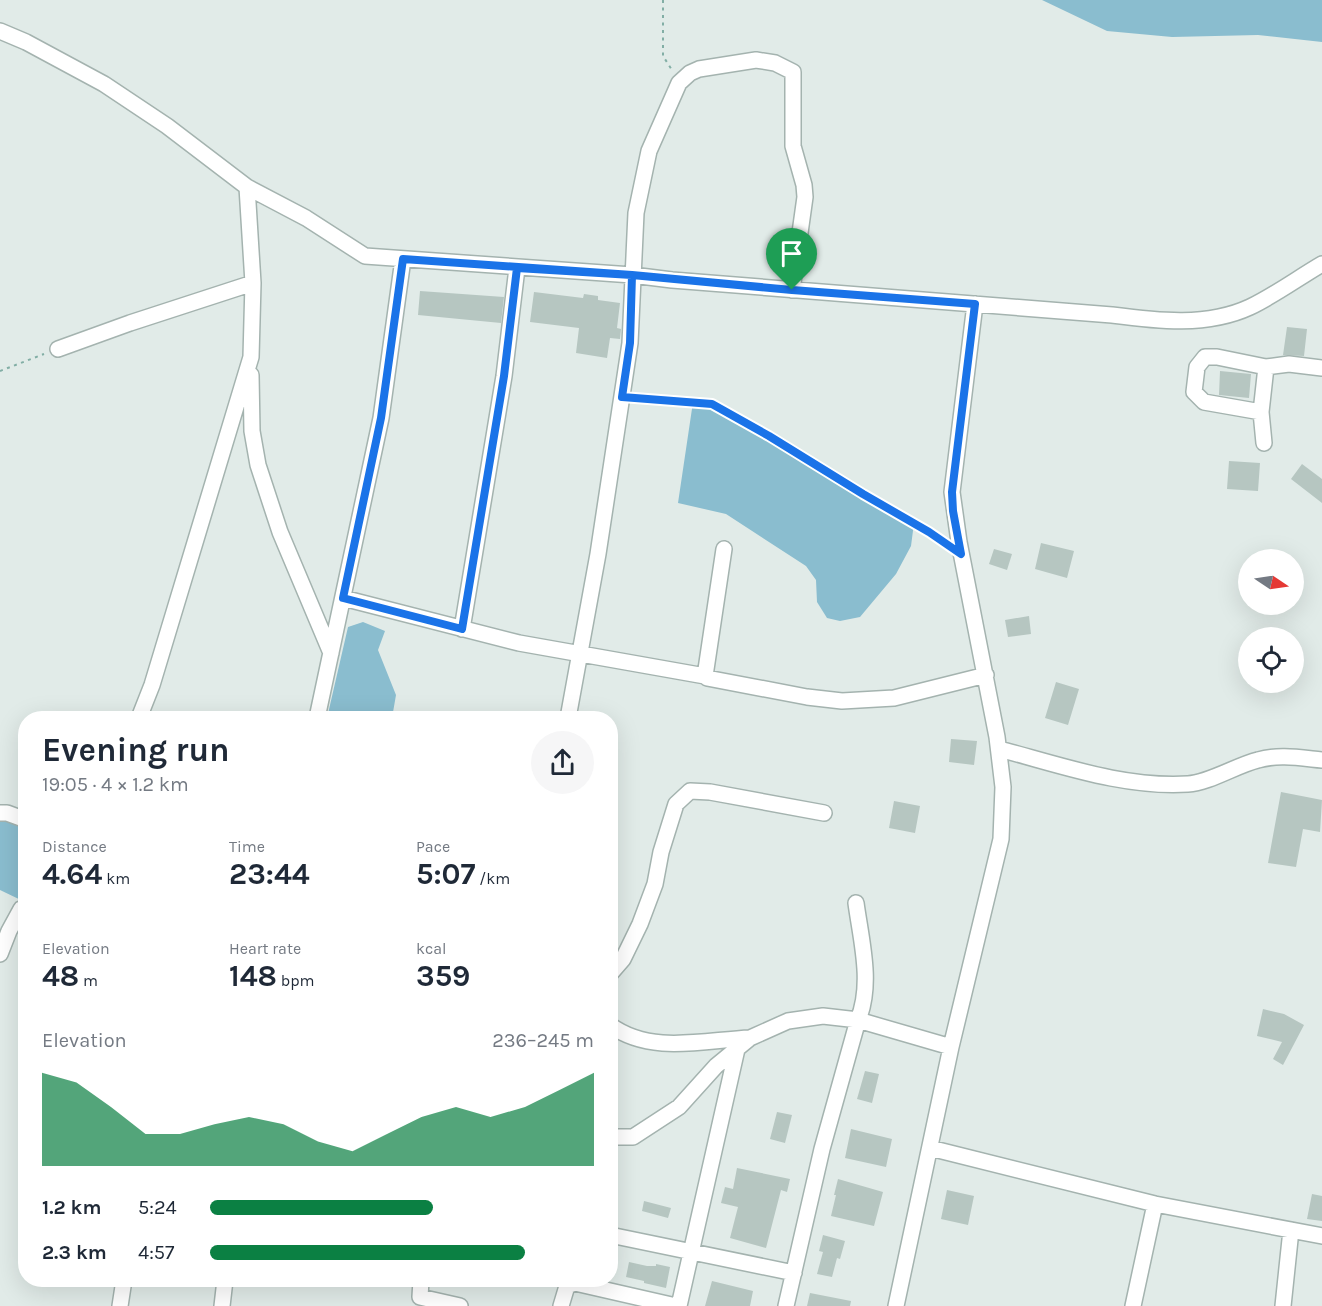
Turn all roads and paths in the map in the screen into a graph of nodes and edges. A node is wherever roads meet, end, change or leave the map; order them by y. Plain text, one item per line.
1 (663, 0) edge
2 (0, 31) edge
3 (679, 83) junction
4 (247, 187) junction
5 (403, 259) junction
6 (1322, 264) edge
7 (517, 268) junction
8 (632, 275) junction
9 (253, 283) junction
10 (792, 290) junction
11 (975, 304) junction
12 (58, 349) joint
13 (251, 357) junction
14 (1266, 368) junction
15 (1322, 368) edge
16 (0, 371) edge
17 (622, 397) junction
18 (1261, 412) junction
19 (1264, 443) dead end
20 (724, 549) dead end
21 (961, 554) junction
22 (343, 598) junction
23 (462, 629) junction
24 (331, 653) junction
25 (580, 653) junction
26 (705, 675) junction
27 (986, 675) junction
28 (142, 711) edge
29 (319, 711) edge
30 (569, 711) edge
31 (999, 749) junction
32 (1322, 760) edge
33 (0, 813) edge
34 (824, 813) dead end
35 (18, 817) edge
36 (856, 903) dead end
37 (18, 914) edge
38 (0, 954) edge
39 (618, 965) edge
40 (858, 1020) junction
41 (618, 1030) edge
42 (750, 1038) junction
43 (951, 1047) junction
44 (737, 1048) junction
45 (618, 1137) edge
46 (930, 1148) junction
47 (1155, 1203) junction
48 (1291, 1230) junction
49 (1322, 1236) edge
50 (618, 1237) edge
51 (692, 1253) junction
52 (794, 1273) junction
53 (123, 1287) edge
54 (224, 1287) edge
55 (421, 1287) edge
56 (567, 1287) edge
57 (593, 1287) edge
58 (120, 1306) edge
59 (222, 1306) edge
60 (460, 1306) edge
61 (561, 1306) edge
62 (677, 1306) edge
63 (786, 1306) edge
64 (896, 1306) edge
65 (1133, 1306) edge
66 (1283, 1306) edge

1 - 3 path
2 - 4 street
3 - 8 street
3 - 10 street
4 - 5 street
4 - 9 street
5 - 7 street
5 - 22 street
6 - 11 street
7 - 8 street
7 - 23 street
8 - 10 street
8 - 17 street
9 - 12 street
9 - 13 street
10 - 11 street
11 - 21 street
12 - 16 path
13 - 24 street
13 - 28 street
14 - 15 street
14 - 18 street
14 - 18 street
17 - 21 path
17 - 25 street
18 - 19 street
20 - 26 street
21 - 27 street
22 - 23 street
22 - 24 street
23 - 25 street
24 - 29 street
25 - 26 street
25 - 30 street
26 - 27 street
27 - 31 street
31 - 32 street
31 - 43 street
33 - 35 street
34 - 39 street
36 - 40 street
37 - 38 street
40 - 42 street
40 - 43 street
40 - 52 street
41 - 42 street
42 - 44 street
43 - 46 street
44 - 45 street
44 - 51 street
46 - 47 street
46 - 64 street
47 - 48 street
47 - 65 street
48 - 49 street
48 - 66 street
50 - 51 street
51 - 52 street
51 - 62 street
52 - 63 street
53 - 58 street
54 - 59 street
55 - 60 street
56 - 61 street
57 - 62 street

